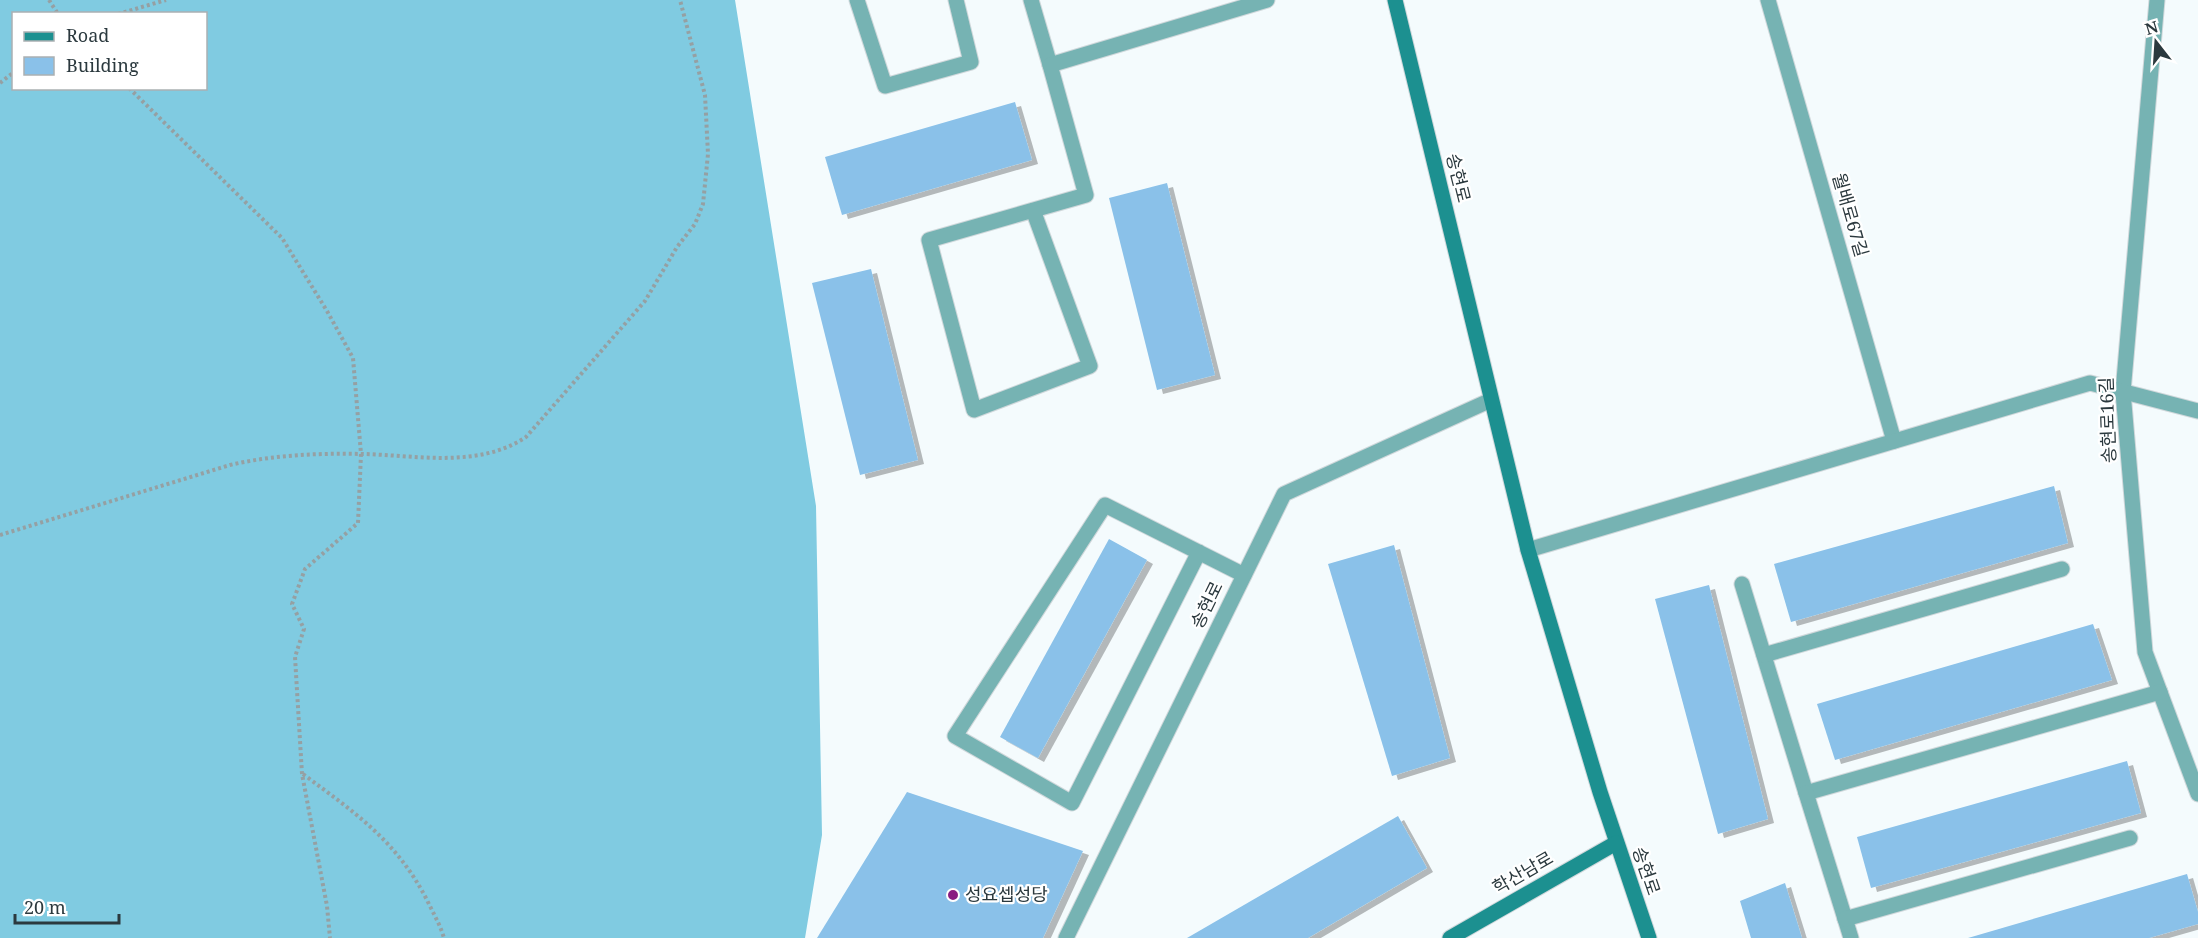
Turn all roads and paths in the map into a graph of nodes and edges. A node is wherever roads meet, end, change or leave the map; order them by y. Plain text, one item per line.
1 (166, 0) edge
2 (680, 0) edge
3 (857, 0) edge
4 (956, 0) edge
5 (1031, 0) edge
6 (1267, 0) edge
7 (1395, 0) edge
8 (1768, 0) edge
9 (2157, 0) edge
10 (125, 12) edge
11 (1050, 65) junction
12 (12, 74) edge
13 (0, 83) edge
14 (131, 90) edge
15 (1034, 210) junction
16 (2123, 392) junction
17 (1491, 400) junction
18 (2198, 411) edge
19 (1894, 441) junction
20 (360, 454) junction
21 (0, 535) edge
22 (1527, 550) junction
23 (1199, 552) junction
24 (2062, 569) dead end
25 (1244, 575) junction
26 (1742, 584) dead end
27 (1764, 655) junction
28 (2160, 692) junction
29 (302, 774) junction
30 (1806, 793) junction
31 (2198, 794) edge
32 (2130, 838) dead end
33 (1616, 843) junction
34 (1845, 919) junction
35 (330, 938) edge
36 (444, 938) edge
37 (1066, 938) edge
38 (1450, 938) edge
39 (1649, 938) edge
40 (1851, 938) edge

1 - 10 path
2 - 20 path
3 - 4 street
5 - 11 street
6 - 11 street
7 - 17 main road, 송현로
8 - 19 street, 월배로67길
9 - 16 street, 송현로16길
11 - 15 street
12 - 13 path
14 - 20 path
15 - 15 street
16 - 18 street
16 - 19 street
16 - 28 street, 송현로16길
17 - 22 main road, 송현로
17 - 25 street, 송현로
19 - 22 street
20 - 21 path
20 - 29 path
22 - 33 main road, 송현로
23 - 23 street
23 - 25 street
24 - 27 street
25 - 37 street, 송현로
26 - 27 street
27 - 30 street
28 - 30 street
28 - 31 street, 송현로16길
29 - 35 path
29 - 36 path
30 - 34 street
32 - 34 street
33 - 38 main road, 학산남로
33 - 39 main road, 송현로
34 - 40 street

